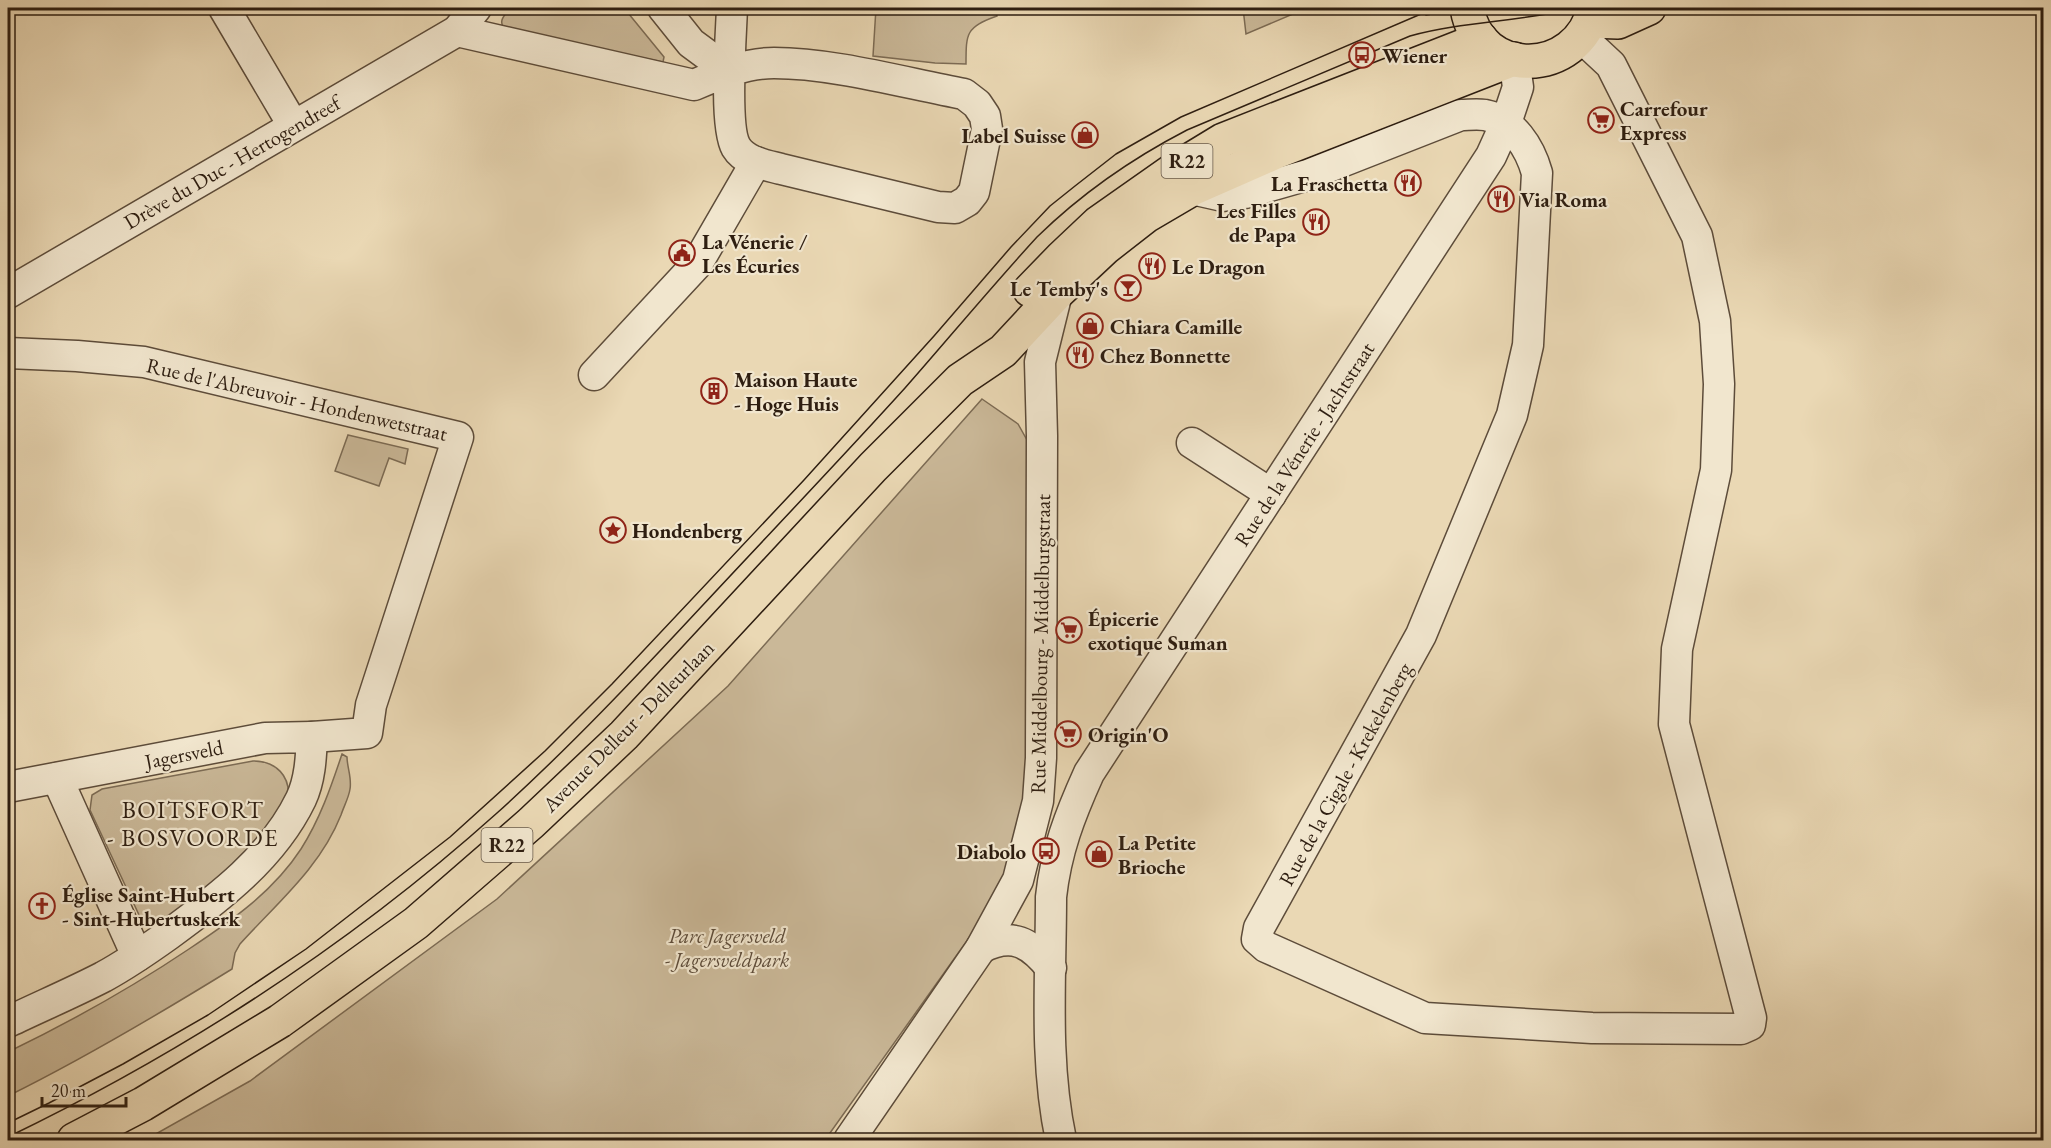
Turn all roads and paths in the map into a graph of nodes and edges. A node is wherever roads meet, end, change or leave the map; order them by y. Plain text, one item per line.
1 (224, 8) edge
2 (476, 8) edge
3 (663, 8) edge
4 (732, 8) edge
5 (1467, 8) edge
6 (1649, 8) edge
7 (1588, 22) edge
8 (457, 31) junction
9 (1481, 39) junction
10 (1514, 59) junction
11 (729, 70) junction
12 (1506, 123) junction
13 (293, 125) junction
14 (769, 166) junction
15 (1191, 189) junction
16 (8, 293) edge
17 (1057, 293) junction
18 (8, 353) edge
19 (594, 375) dead end
20 (960, 380) junction
21 (1192, 443) dead end
22 (1272, 494) junction
23 (367, 733) joint
24 (312, 737) junction
25 (1041, 758) junction
26 (1089, 773) junction
27 (57, 778) junction
28 (8, 787) edge
29 (981, 948) junction
30 (137, 956) junction
31 (1051, 968) junction
32 (8, 1022) edge
33 (74, 1140) edge
34 (849, 1140) edge
35 (1061, 1140) edge

1 - 13 street
2 - 8 street, Drève du Duc - Hertogendreef
3 - 11 street
4 - 11 street
5 - 9 main road
6 - 7 main road
7 - 10 main road, R22
7 - 12 street, Rue de la Cigale - Krekelenberg
8 - 11 street
8 - 13 street, Drève du Duc - Hertogendreef
9 - 10 main road
9 - 20 main road, R22
10 - 12 street, Rue de la Vénerie - Jachtstraat
10 - 15 main road, R22
11 - 14 street
11 - 14 street
12 - 15 street
12 - 22 street, Rue de la Vénerie - Jachtstraat
13 - 16 street, Drève du Duc - Hertogendreef
14 - 19 street
15 - 17 main road, R22
17 - 20 main road, R22
17 - 25 street, Rue Middelbourg - Middelburgstraat
18 - 23 street, Rue de l'Abreuvoir - Hondenwetstraat
20 - 33 main road, Avenue Delleur - Delleurlaan / R22
21 - 22 street
22 - 26 street, Rue de la Vénerie - Jachtstraat
23 - 24 street, Jagersveld
24 - 27 street, Jagersveld
24 - 30 street
25 - 26 street
25 - 29 street, Rue Middelbourg - Middelburgstraat
26 - 31 street, Rue Middelbourg - Middelburgstraat
27 - 28 street, Jagersveld
27 - 30 street
29 - 31 street
29 - 34 street, Rue Middelbourg - Middelburgstraat
30 - 32 street
31 - 35 street, Rue Middelbourg - Middelburgstraat

